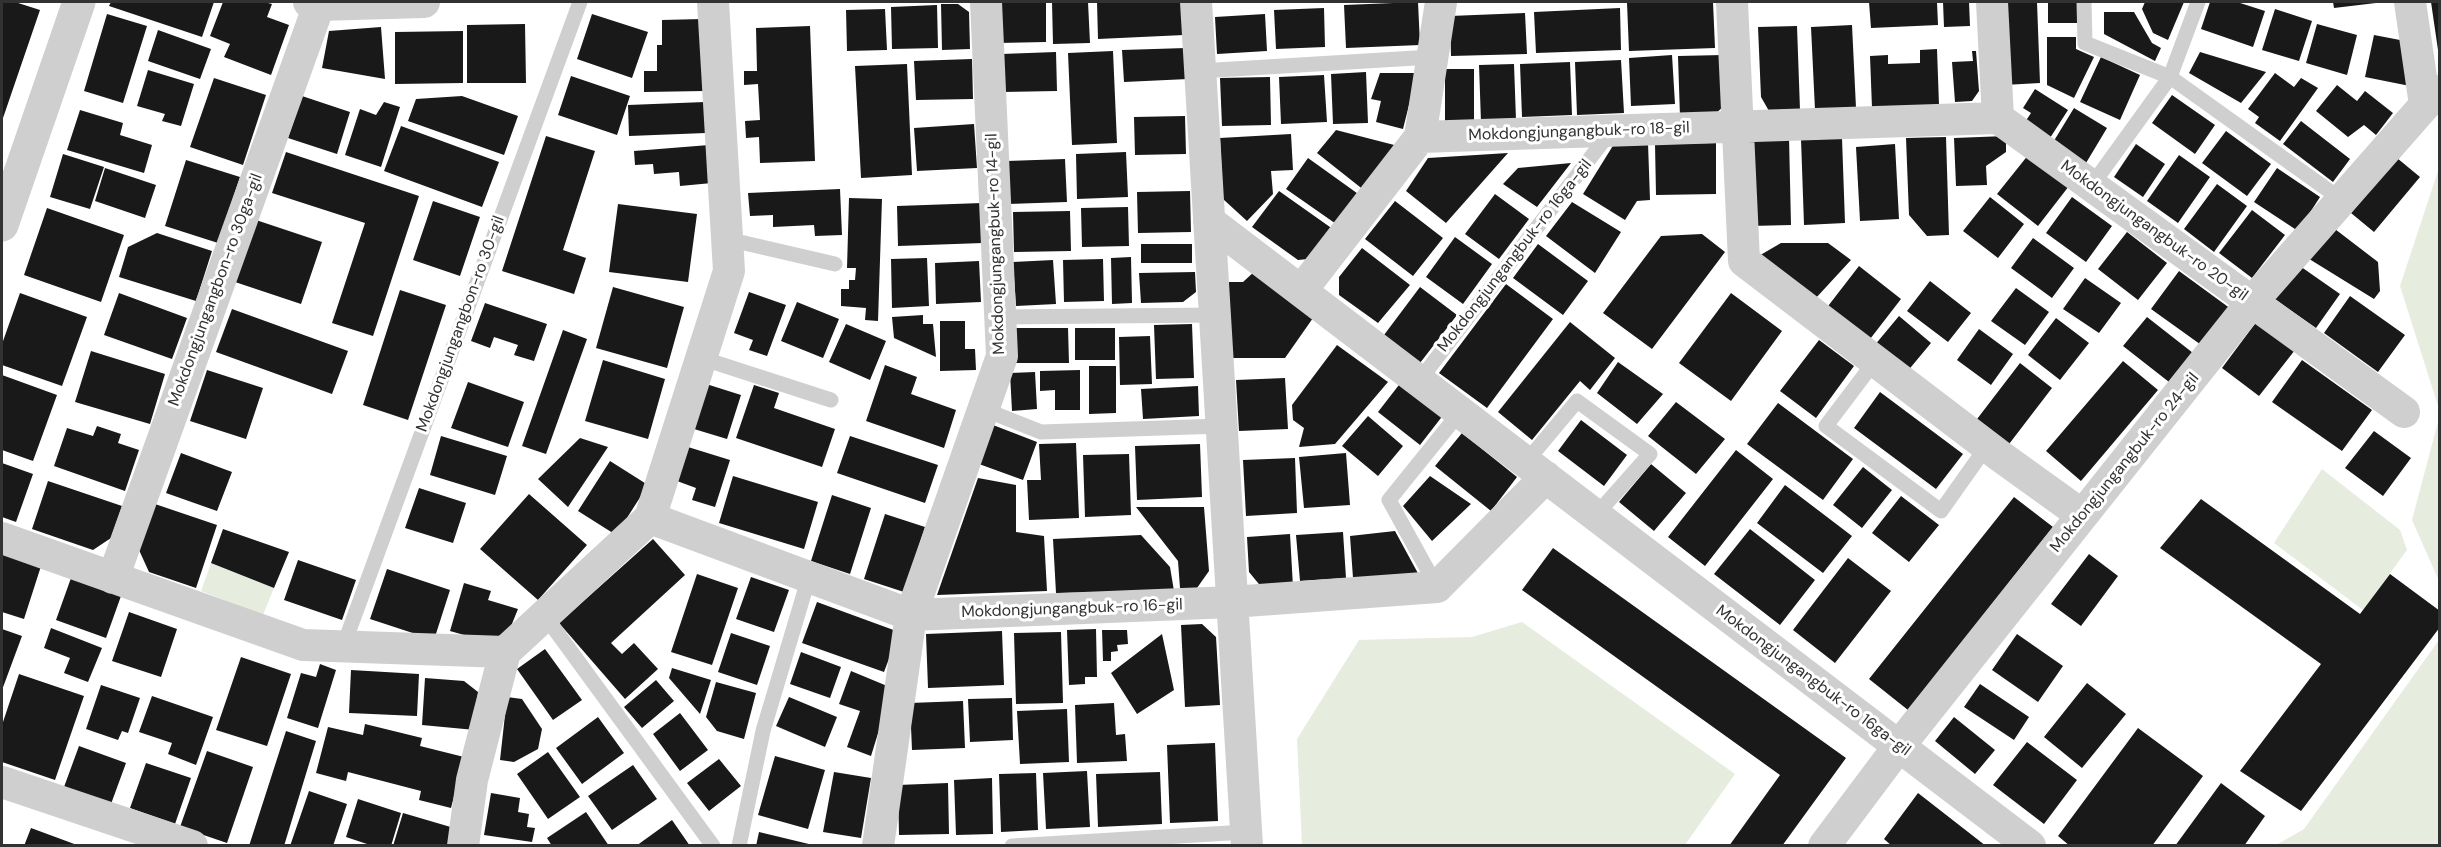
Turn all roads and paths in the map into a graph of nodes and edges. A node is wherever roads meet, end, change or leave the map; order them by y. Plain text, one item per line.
1 (79, 2) edge
2 (424, 2) edge
3 (580, 2) edge
4 (713, 2) edge
5 (986, 2) edge
6 (1196, 2) edge
7 (1441, 2) edge
8 (1732, 2) edge
9 (1992, 2) edge
10 (2084, 2) edge
11 (2198, 2) edge
12 (2410, 2) edge
13 (316, 3) edge
14 (1432, 57) junction
15 (1200, 71) junction
16 (2170, 77) junction
17 (2432, 98) edge
18 (1998, 118) junction
19 (1738, 126) junction
20 (1612, 130) junction
21 (1420, 137) junction
22 (2092, 185) junction
23 (2342, 200) junction
24 (1209, 221) junction
25 (2, 225) edge
26 (727, 239) junction
27 (835, 264) dead end
28 (1301, 291) junction
29 (2253, 302) junction
30 (1215, 315) junction
31 (1000, 317) junction
32 (701, 358) junction
33 (1875, 361) junction
34 (1419, 381) junction
35 (831, 400) dead end
36 (983, 409) junction
37 (1460, 412) junction
38 (2404, 412) dead end
39 (1222, 426) junction
40 (1987, 446) junction
41 (1536, 470) junction
42 (1596, 516) junction
43 (2082, 516) junction
44 (650, 518) junction
45 (2, 538) edge
46 (810, 577) junction
47 (113, 578) junction
48 (1437, 587) junction
49 (1232, 602) junction
50 (911, 615) junction
51 (545, 616) junction
52 (343, 647) junction
53 (505, 652) junction
54 (1899, 746) junction
55 (2, 782) edge
56 (1247, 839) edge
57 (192, 846) edge
58 (463, 846) edge
59 (713, 846) edge
60 (739, 846) edge
61 (878, 846) edge
62 (1012, 846) edge
63 (1824, 846) edge
64 (2030, 846) edge

1 - 25 street
2 - 13 street
3 - 52 lane, Mokdongjungangbon-ro 30-gil
4 - 26 street
5 - 31 street, Mokdongjungangbuk-ro 14-gil
6 - 15 street
7 - 14 street
8 - 19 street
9 - 18 street
10 - 16 lane
11 - 16 lane
12 - 17 street
13 - 47 street, Mokdongjungangbon-ro 30ga-gil
14 - 15 lane
14 - 21 street
15 - 24 street
16 - 22 lane
16 - 23 lane
17 - 23 street, Mokdongjungangbuk-ro 24-gil
18 - 19 street, Mokdongjungangbuk-ro 18-gil
18 - 22 street, Mokdongjungangbuk-ro 20-gil
19 - 20 street, Mokdongjungangbuk-ro 18-gil
19 - 33 street
20 - 21 street, Mokdongjungangbuk-ro 18-gil
20 - 34 lane, Mokdongjungangbuk-ro 16ga-gil
21 - 28 street
22 - 29 street, Mokdongjungangbuk-ro 20-gil
23 - 29 street, Mokdongjungangbuk-ro 24-gil
24 - 28 street, Mokdongjungangbuk-ro 16ga-gil
24 - 30 street
26 - 27 lane
26 - 32 street
28 - 34 street, Mokdongjungangbuk-ro 16ga-gil
29 - 38 street, Mokdongjungangbuk-ro 20-gil
29 - 43 street, Mokdongjungangbuk-ro 24-gil
30 - 31 lane
30 - 39 street
31 - 36 street, Mokdongjungangbuk-ro 14-gil
32 - 35 lane
32 - 44 street
33 - 40 street
33 - 40 lane
34 - 37 street, Mokdongjungangbuk-ro 16ga-gil
36 - 39 lane
36 - 50 street, Mokdongjungangbuk-ro 14-gil
37 - 41 street, Mokdongjungangbuk-ro 16ga-gil
37 - 48 lane
39 - 49 street
40 - 43 street
41 - 42 street, Mokdongjungangbuk-ro 16ga-gil
41 - 42 lane
41 - 48 street
42 - 54 street, Mokdongjungangbuk-ro 16ga-gil
43 - 54 street, Mokdongjungangbuk-ro 24-gil
44 - 46 street
44 - 51 street
45 - 47 street
46 - 50 street
46 - 60 lane
47 - 52 street
48 - 49 street, Mokdongjungangbuk-ro 16-gil
49 - 50 street, Mokdongjungangbuk-ro 16-gil
49 - 56 street
50 - 61 street, Mokdongjungangbuk-ro 14-gil
51 - 53 street
51 - 59 lane
52 - 53 street
53 - 58 street
54 - 63 street, Mokdongjungangbuk-ro 24-gil
54 - 64 street, Mokdongjungangbuk-ro 16ga-gil
55 - 57 street
56 - 62 lane

